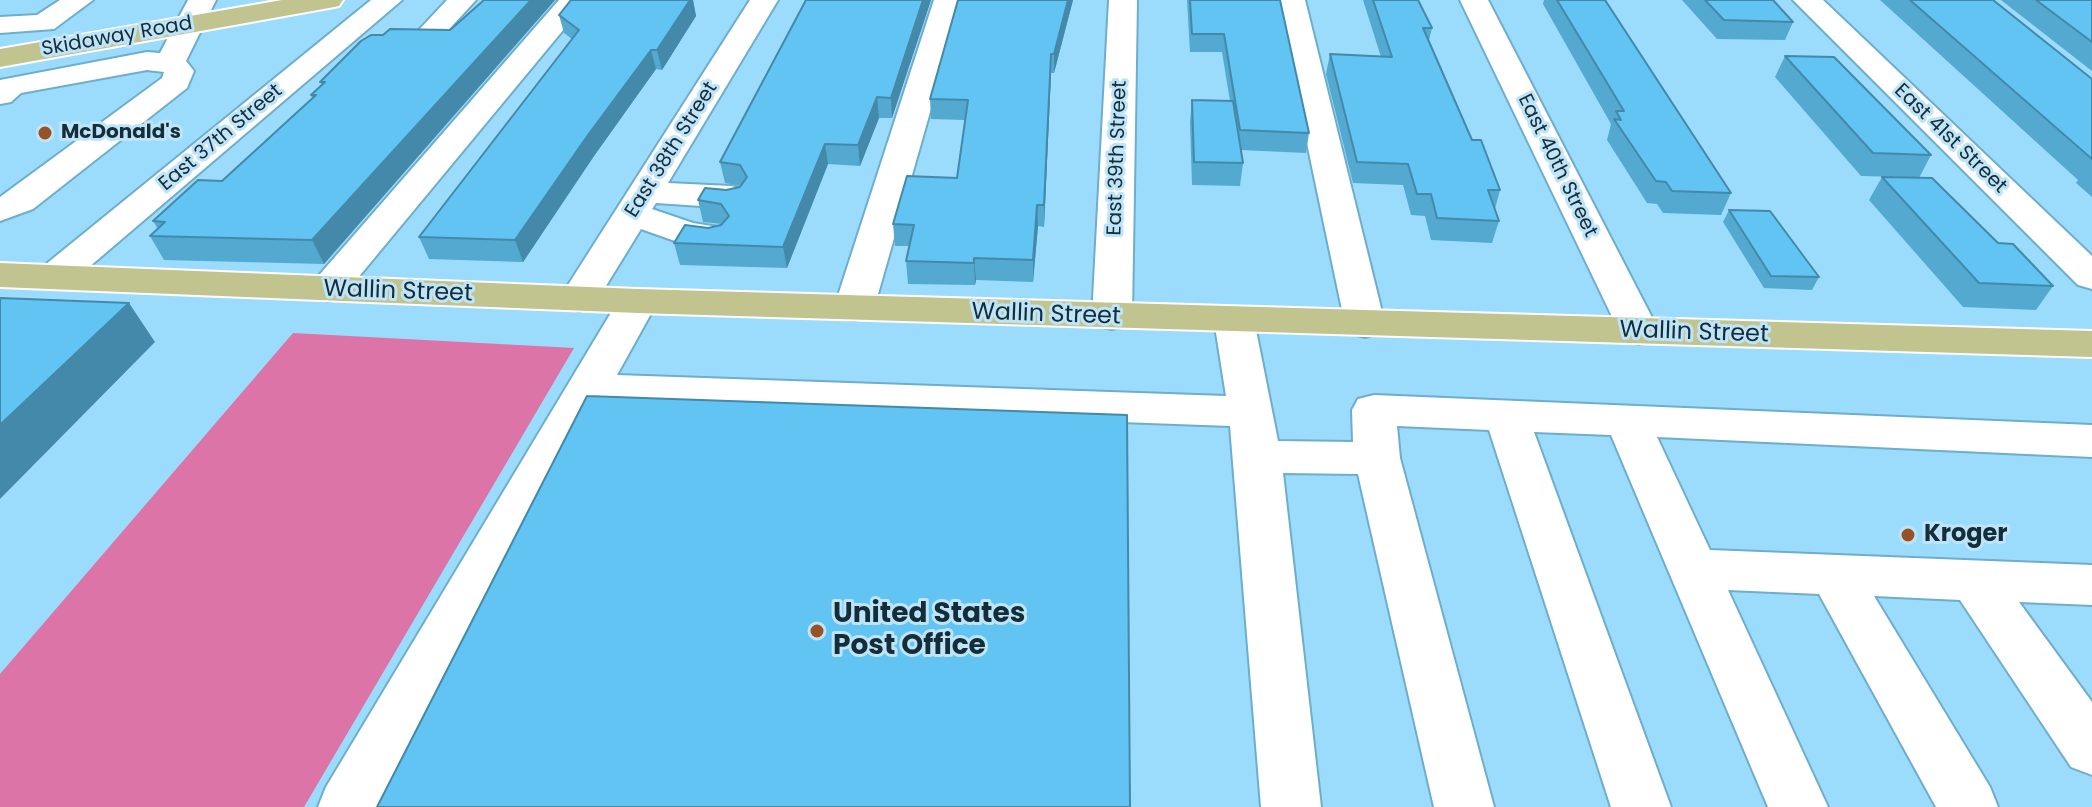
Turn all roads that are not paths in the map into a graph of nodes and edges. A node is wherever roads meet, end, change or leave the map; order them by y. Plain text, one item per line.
1 (79, 0) edge
2 (329, 0) edge
3 (388, 0) edge
4 (492, 0) edge
5 (574, 0) edge
6 (764, 0) edge
7 (948, 0) edge
8 (1123, 0) edge
9 (1291, 0) edge
10 (1474, 0) edge
11 (1807, 0) edge
12 (460, 2) edge
13 (195, 12) edge
14 (0, 25) edge
15 (430, 33) edge
16 (170, 62) junction
17 (5, 76) edge
18 (684, 131) junction
19 (722, 132) dead end
20 (731, 197) edge
21 (638, 203) junction
22 (0, 210) edge
23 (712, 236) edge
24 (0, 275) edge
25 (54, 277) junction
26 (2092, 277) edge
27 (328, 289) junction
28 (579, 299) junction
29 (638, 301) junction
30 (854, 308) junction
31 (1112, 317) junction
32 (1234, 320) junction
33 (1365, 324) junction
34 (1639, 331) junction
35 (2092, 344) edge
36 (588, 388) junction
37 (1506, 415) junction
38 (1627, 420) junction
39 (1254, 434) junction
40 (2077, 440) edge
41 (1377, 458) junction
42 (2092, 473) edge
43 (1692, 569) junction
44 (1834, 575) junction
45 (1974, 580) junction
46 (2092, 585) edge
47 (2092, 749) edge
48 (348, 807) edge
49 (1291, 807) edge
50 (1464, 807) edge
51 (1641, 807) edge
52 (1798, 807) edge
53 (1968, 807) edge

1 - 14 street
2 - 13 main road, Skidaway Road
3 - 25 street, East 37th Street
4 - 12 street
5 - 27 street
6 - 18 street, East 38th Street
7 - 30 street
8 - 31 street, East 39th Street
9 - 33 street
10 - 34 street, East 40th Street
11 - 26 street, East 41st Street
12 - 15 street
13 - 16 street
13 - 17 main road, Skidaway Road
16 - 17 street
16 - 22 street
18 - 19 street
18 - 21 street, East 38th Street
20 - 21 street
21 - 23 street
21 - 28 street, East 38th Street
24 - 25 main road, Wallin Street
25 - 27 main road, Wallin Street
27 - 28 main road, Wallin Street
28 - 29 main road, Wallin Street
29 - 30 main road, Wallin Street
29 - 36 street
30 - 31 main road, Wallin Street
31 - 32 main road, Wallin Street
32 - 33 main road, Wallin Street
32 - 39 street
33 - 34 main road, Wallin Street
34 - 35 main road, Wallin Street
36 - 39 street
36 - 48 street
37 - 38 street
37 - 41 street
37 - 51 street
38 - 40 street
38 - 43 street
39 - 41 street
39 - 49 street
40 - 42 street
41 - 50 street
43 - 44 street
43 - 52 street
44 - 45 street
44 - 53 street
45 - 46 street
45 - 47 street

